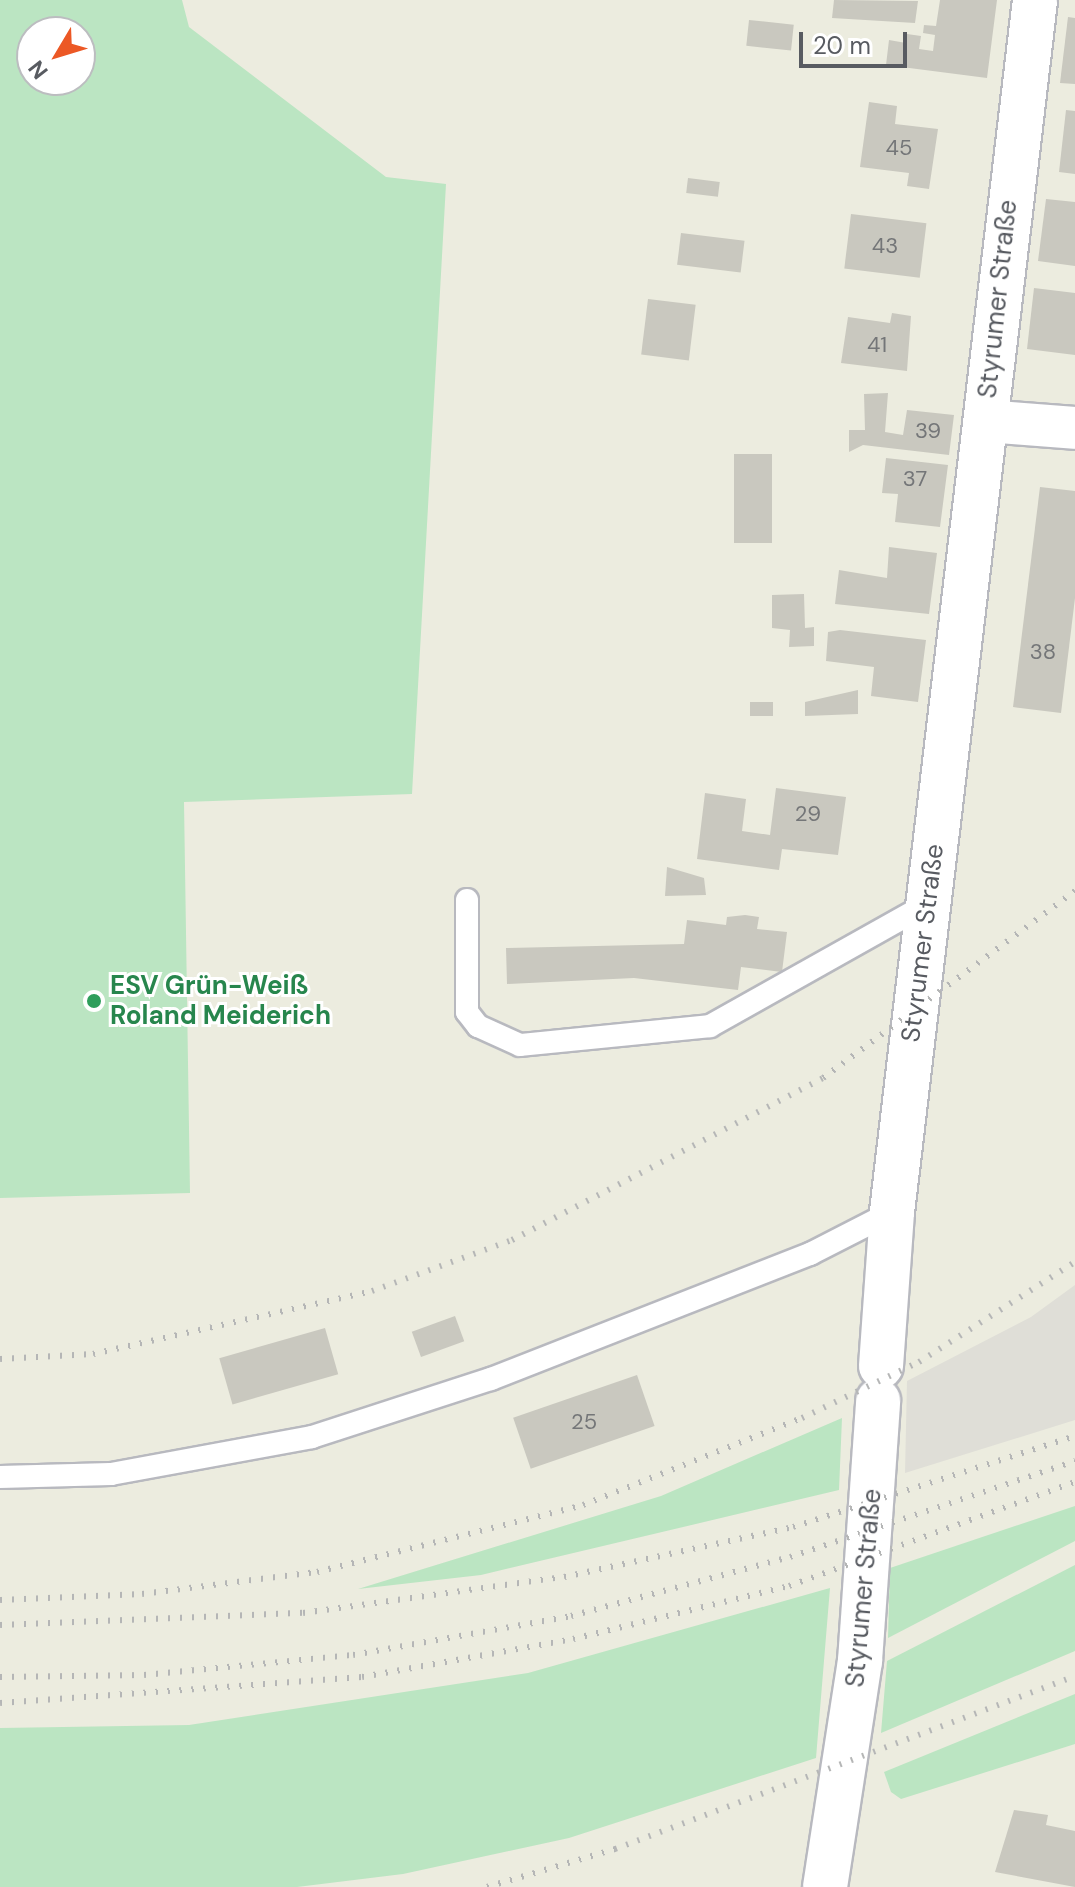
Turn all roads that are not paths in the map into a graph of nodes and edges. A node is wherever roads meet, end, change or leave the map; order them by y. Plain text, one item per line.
1 (1035, 0) edge
2 (985, 421) junction
3 (1075, 428) edge
4 (467, 900) dead end
5 (927, 904) junction
6 (892, 1212) junction
7 (0, 1477) edge
8 (825, 1887) edge

1 - 2 street, Styrumer Straße
2 - 3 street
2 - 5 street, Styrumer Straße
4 - 5 lane
5 - 6 street, Styrumer Straße
6 - 7 lane
6 - 8 street, Styrumer Straße

